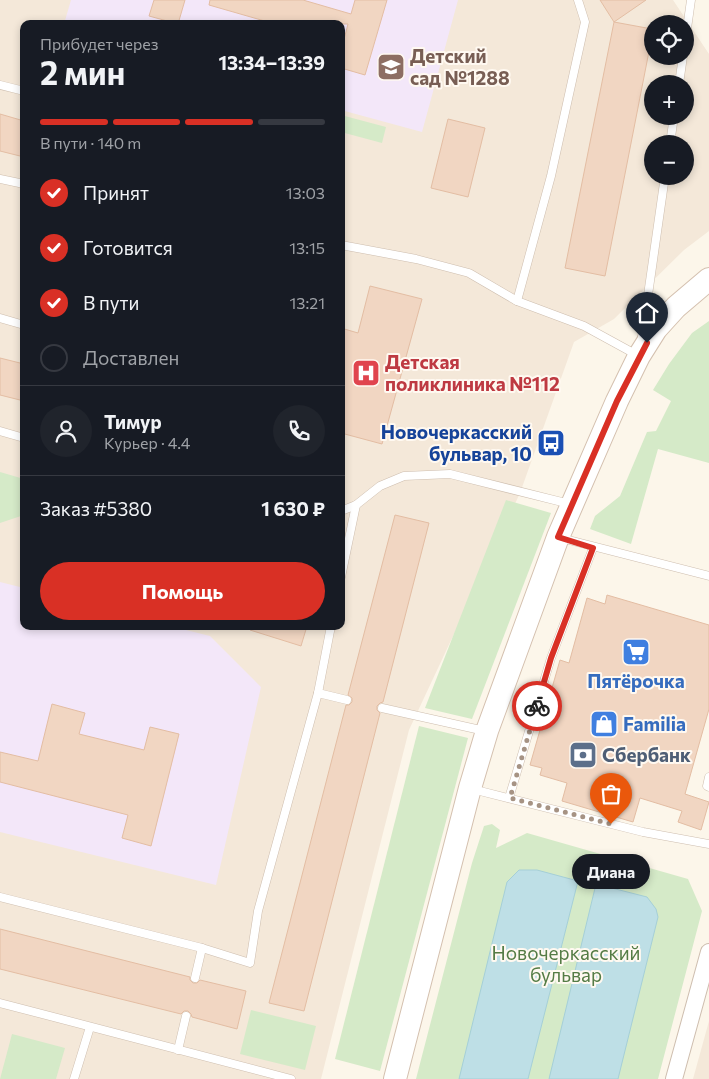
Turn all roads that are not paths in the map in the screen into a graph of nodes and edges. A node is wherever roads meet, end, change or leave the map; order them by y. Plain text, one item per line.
1 (578, 0) edge
2 (691, 0) edge
3 (689, 15) edge
4 (0, 85) edge
5 (20, 90) edge
6 (0, 179) edge
7 (20, 183) edge
8 (664, 185) edge
9 (345, 247) edge
10 (709, 279) edge
11 (518, 301) junction
12 (0, 318) edge
13 (20, 324) edge
14 (639, 356) junction
15 (0, 431) edge
16 (20, 437) edge
17 (572, 504) junction
18 (356, 505) junction
19 (345, 509) edge
20 (558, 537) junction
21 (593, 548) junction
22 (345, 558) edge
23 (709, 576) edge
24 (330, 630) edge
25 (318, 693) junction
26 (347, 700) dead end
27 (382, 708) dead end
28 (487, 731) junction
29 (709, 777) edge
30 (709, 787) edge
31 (470, 788) junction
32 (510, 798) junction
33 (709, 844) edge
34 (0, 897) edge
35 (202, 948) junction
36 (709, 952) edge
37 (195, 978) dead end
38 (0, 1003) edge
39 (186, 1016) dead end
40 (90, 1027) junction
41 (178, 1050) junction
42 (74, 1079) edge
43 (291, 1079) edge
44 (395, 1079) edge
45 (674, 1079) edge

1 - 11 lane
2 - 3 lane
4 - 5 lane
6 - 7 lane
8 - 14 lane
9 - 11 lane
10 - 14 street
11 - 14 lane
12 - 13 lane
14 - 17 street
15 - 16 lane
17 - 18 lane
17 - 20 street
18 - 19 lane
18 - 22 lane
20 - 21 lane
20 - 28 street
21 - 23 lane
21 - 32 lane
24 - 25 lane
25 - 26 lane
25 - 35 lane
27 - 28 lane
28 - 31 street
29 - 30 lane
31 - 32 lane
31 - 44 street
32 - 33 lane
34 - 35 lane
35 - 37 lane
36 - 45 street
38 - 40 lane
39 - 41 lane
40 - 41 lane
40 - 42 lane
41 - 43 lane

